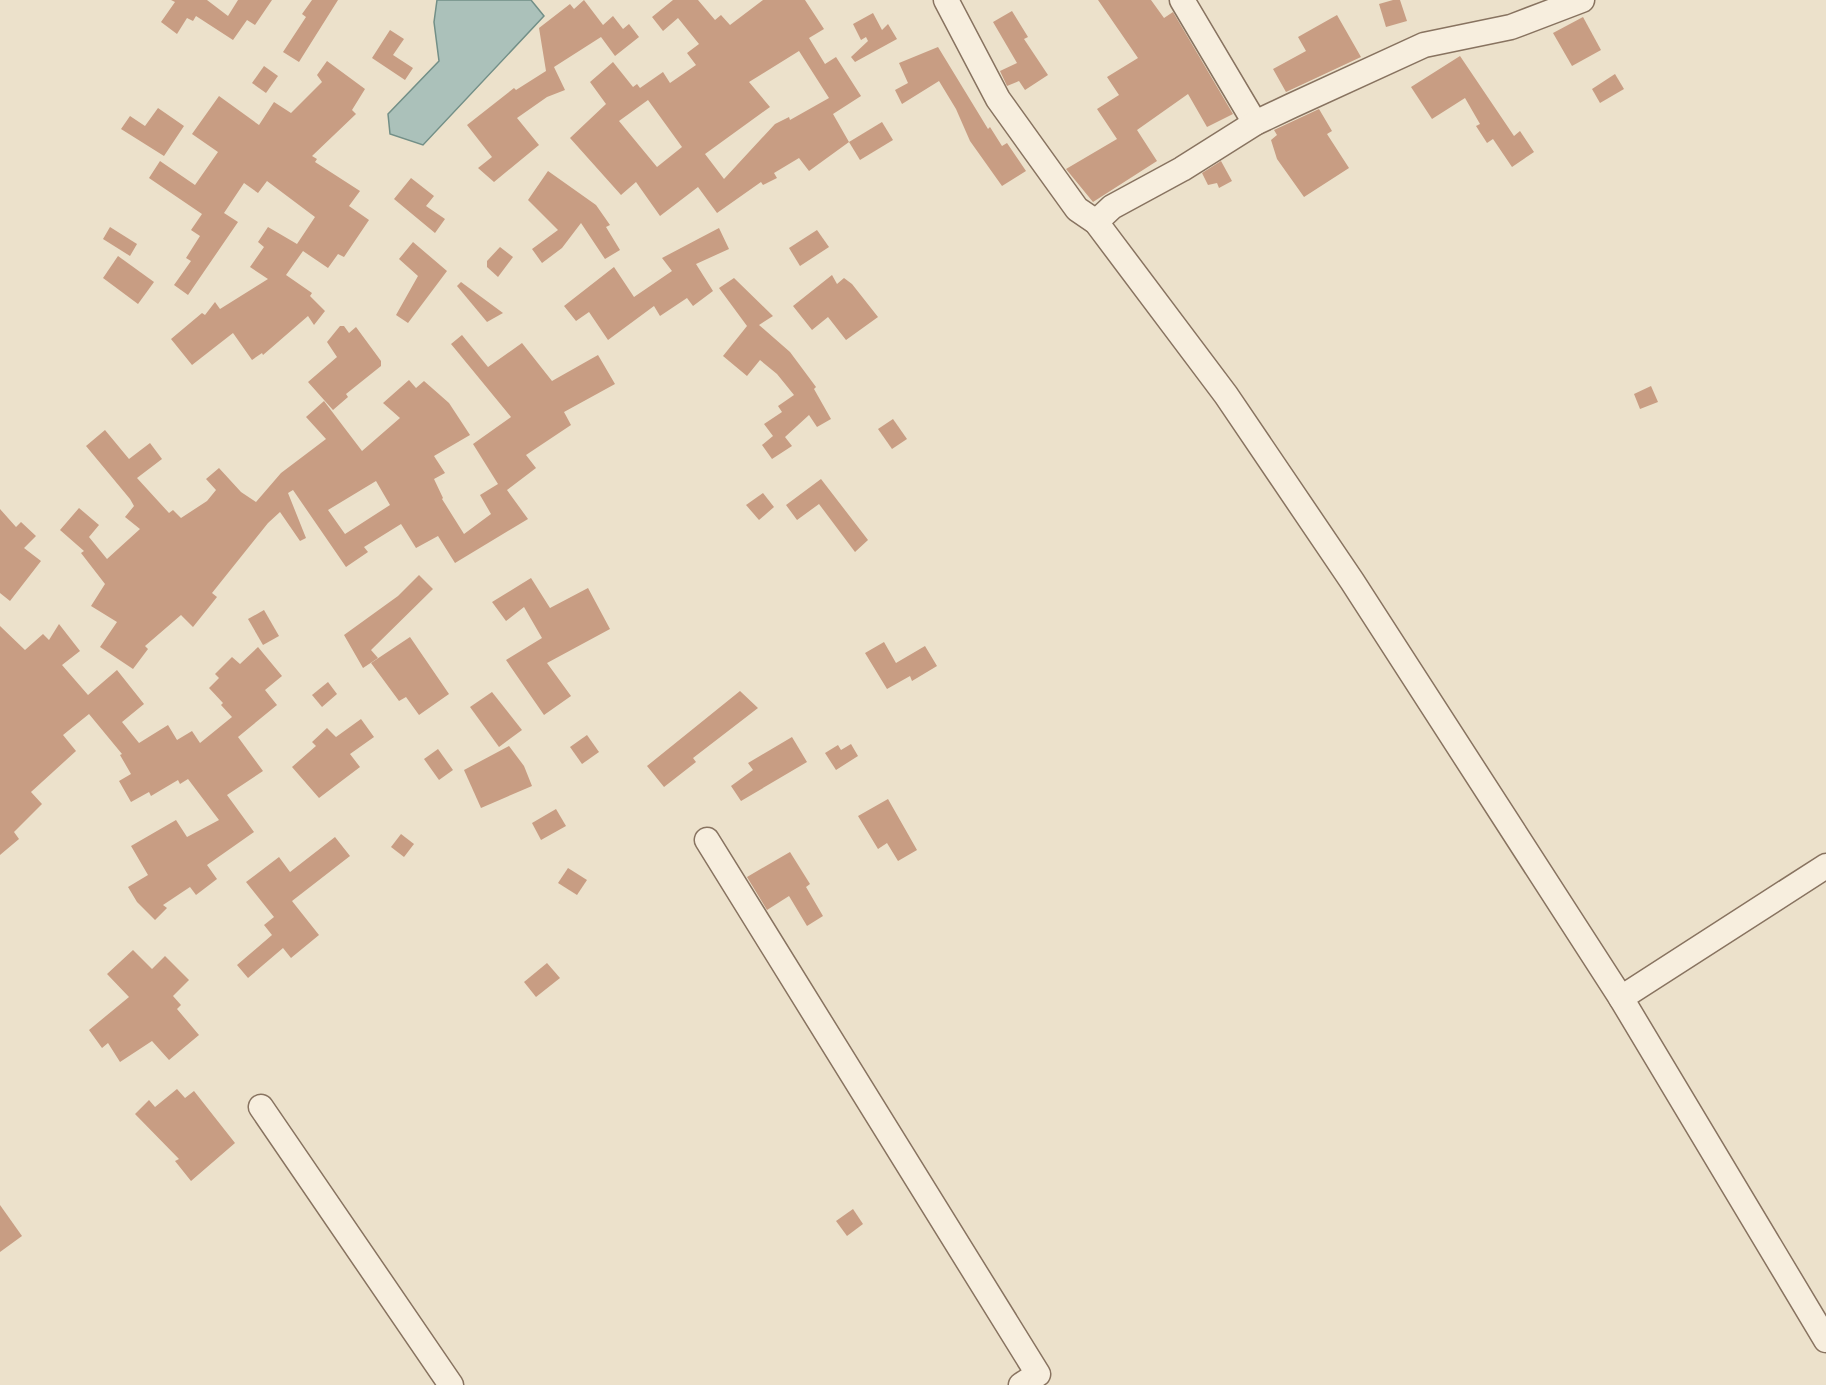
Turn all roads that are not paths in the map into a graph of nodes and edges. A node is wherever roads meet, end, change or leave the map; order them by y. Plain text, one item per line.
1 (946, 0) edge
2 (1182, 0) edge
3 (1582, 0) edge
4 (1256, 123) junction
5 (1096, 222) junction
6 (707, 840) dead end
7 (1826, 866) edge
8 (1621, 998) junction
9 (261, 1107) dead end
10 (1826, 1340) edge
11 (1035, 1381) edge
12 (451, 1385) edge

1 - 5 street
2 - 4 street
3 - 4 street
4 - 5 street
5 - 8 street
6 - 11 street
7 - 8 street
8 - 10 street
9 - 12 street

